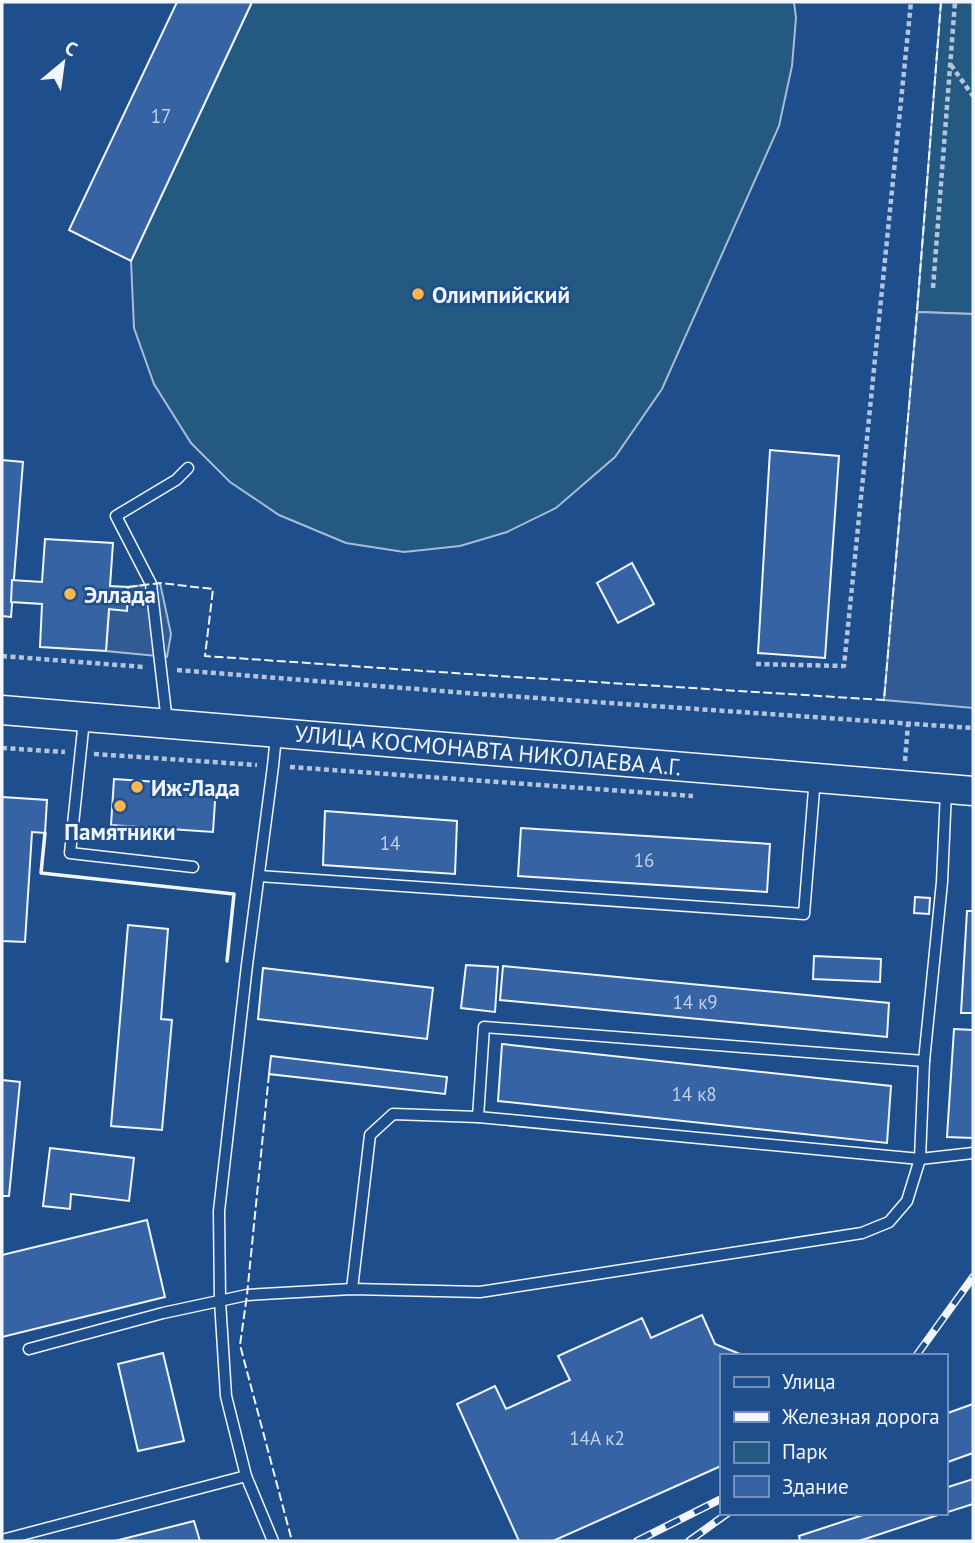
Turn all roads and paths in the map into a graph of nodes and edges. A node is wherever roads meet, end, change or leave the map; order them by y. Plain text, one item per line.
1 (911, 2) edge
2 (955, 2) edge
3 (950, 64) junction
4 (973, 96) edge
5 (933, 288) dead end
6 (188, 468) dead end
7 (2, 656) edge
8 (756, 664) dead end
9 (161, 669) junction
10 (2, 710) edge
11 (84, 717) junction
12 (167, 724) junction
13 (973, 728) edge
14 (276, 733) junction
15 (2, 748) edge
16 (80, 753) junction
17 (273, 766) junction
18 (815, 777) junction
19 (960, 790) edge
20 (702, 797) dead end
21 (193, 867) dead end
22 (259, 876) junction
23 (924, 1061) junction
24 (478, 1117) junction
25 (973, 1153) edge
26 (920, 1159) junction
27 (352, 1289) junction
28 (220, 1301) junction
29 (29, 1349) dead end
30 (246, 1476) junction
31 (2, 1540) edge
32 (273, 1541) edge

1 - 8 path
2 - 3 path
3 - 4 path
3 - 5 path
6 - 9 lane
7 - 9 path
9 - 12 lane
9 - 13 path
10 - 11 street, УЛИЦА КОСМОНАВТА НИКОЛАЕВА А.Г.
11 - 12 street, УЛИЦА КОСМОНАВТА НИКОЛАЕВА А.Г.
11 - 16 lane
12 - 14 street, УЛИЦА КОСМОНАВТА НИКОЛАЕВА А.Г.
14 - 17 lane
14 - 18 street, УЛИЦА КОСМОНАВТА НИКОЛАЕВА А.Г.
15 - 16 path
16 - 17 path
16 - 21 lane
17 - 20 path
17 - 22 lane
18 - 19 street, УЛИЦА КОСМОНАВТА НИКОЛАЕВА А.Г.
18 - 22 lane
19 - 23 lane
22 - 28 lane
23 - 24 lane
23 - 26 lane
24 - 26 lane
24 - 27 lane
25 - 26 lane
26 - 27 lane
27 - 28 lane
28 - 29 lane
28 - 30 lane
30 - 31 lane
30 - 32 lane

